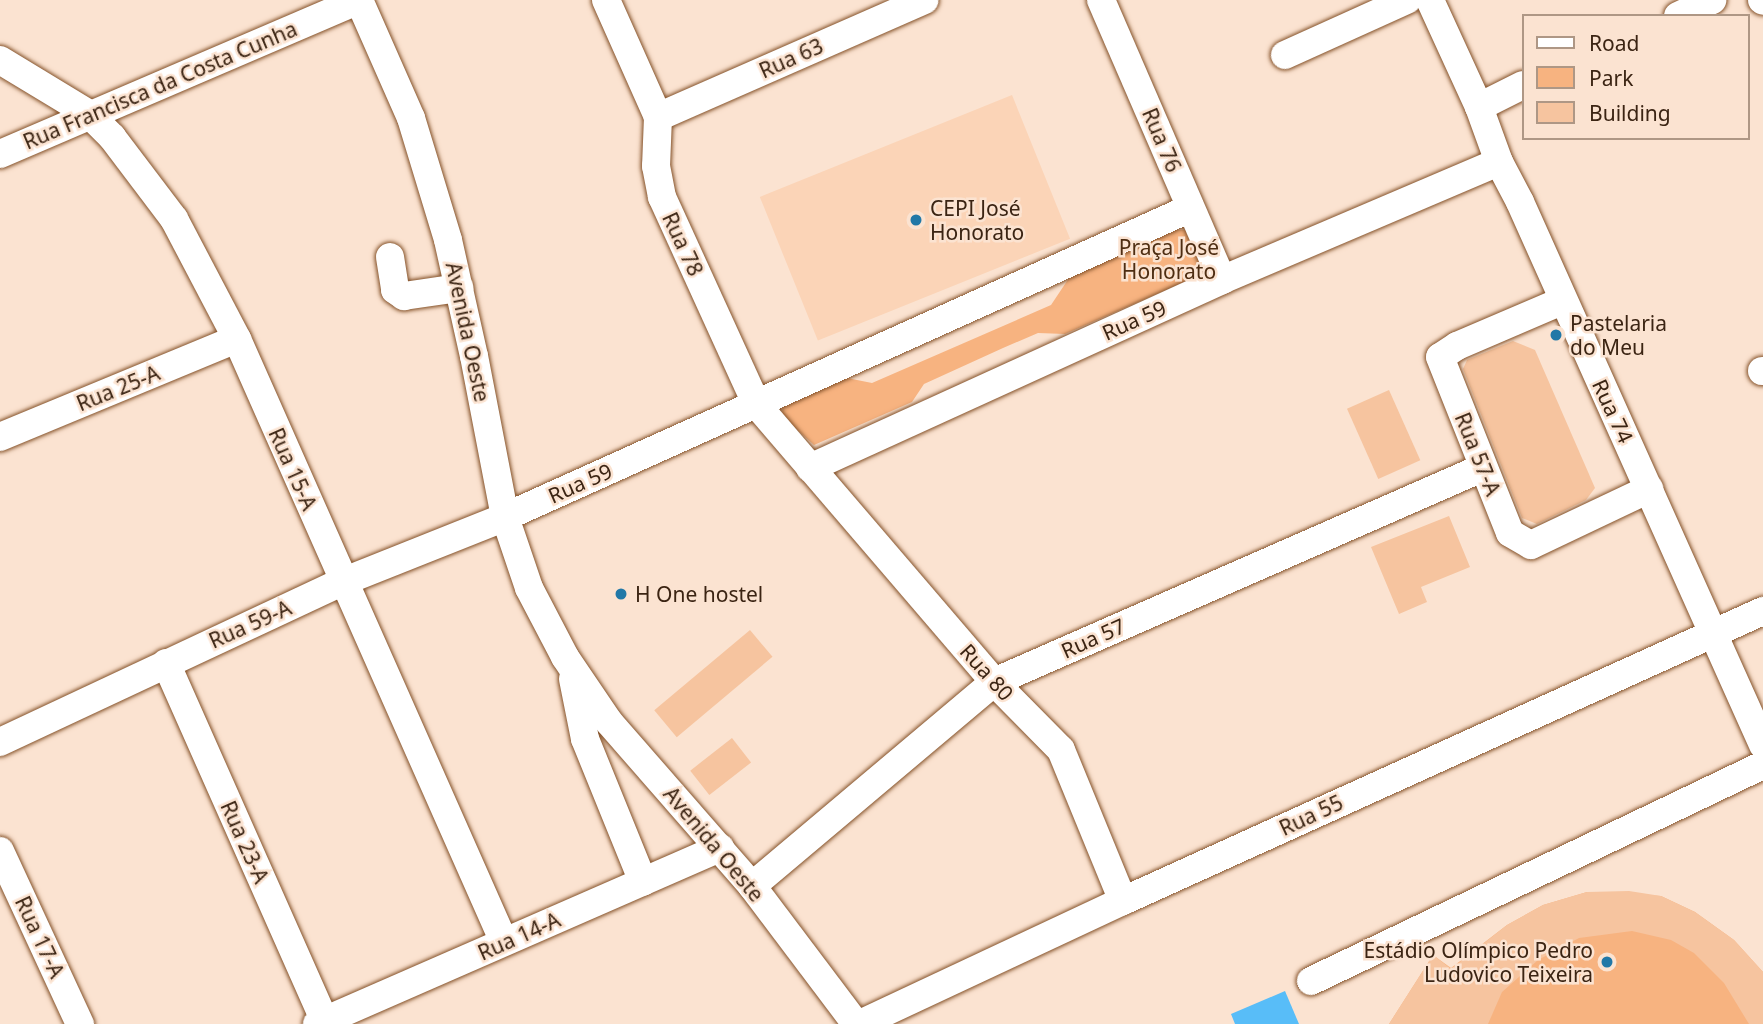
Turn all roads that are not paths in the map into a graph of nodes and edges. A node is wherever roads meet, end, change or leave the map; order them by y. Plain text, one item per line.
1 (359, 0) edge
2 (606, 0) edge
3 (924, 0) edge
4 (1101, 0) edge
5 (1407, 0) edge
6 (1430, 0) edge
7 (1713, 0) edge
8 (1682, 14) edge
9 (1285, 55) dead end
10 (0, 60) edge
11 (1522, 86) edge
12 (1479, 107) junction
13 (89, 114) junction
14 (658, 117) junction
15 (0, 154) edge
16 (1499, 162) junction
17 (1192, 208) junction
18 (390, 257) dead end
19 (1222, 280) junction
20 (459, 288) junction
21 (1562, 301) junction
22 (237, 339) junction
23 (757, 405) junction
24 (0, 437) edge
25 (810, 468) junction
26 (1482, 468) junction
27 (1648, 489) junction
28 (505, 517) junction
29 (342, 582) junction
30 (1763, 611) edge
31 (1713, 631) junction
32 (166, 663) junction
33 (570, 666) junction
34 (994, 682) junction
35 (0, 742) edge
36 (1763, 744) edge
37 (1763, 765) edge
38 (720, 848) junction
39 (0, 851) edge
40 (643, 882) junction
41 (752, 886) junction
42 (1123, 901) junction
43 (504, 942) junction
44 (1311, 981) dead end
45 (321, 1022) edge
46 (80, 1024) edge
47 (858, 1024) edge

1 - 13 street, Rua Francisca da Costa Cunha
1 - 20 street, Avenida Oeste
2 - 14 street, Rua 78
3 - 14 street, Rua 63
4 - 17 street, Rua 76
5 - 9 street
6 - 12 street, Rua 74
7 - 8 street
10 - 13 street, Rua 15-A
11 - 12 street
12 - 16 street, Rua 74
13 - 15 street, Rua Francisca da Costa Cunha
13 - 22 street, Rua 15-A
14 - 23 street, Rua 78
16 - 19 street, Rua 59
16 - 21 street, Rua 74
17 - 19 street, Rua 76
17 - 23 street, Rua 59
18 - 20 street
19 - 25 street, Rua 59
20 - 28 street, Avenida Oeste
21 - 26 street, Rua 57-A
21 - 27 street, Rua 74
22 - 24 street, Rua 25-A
22 - 29 street, Rua 15-A
23 - 25 street, Rua 78
23 - 28 street, Rua 59
25 - 34 street, Rua 80
26 - 27 street, Rua 57-A
26 - 34 street, Rua 57
27 - 31 street, Rua 74
28 - 29 street, Rua 59-A
28 - 33 street, Avenida Oeste
29 - 32 street, Rua 59-A
29 - 43 street, Rua 15-A
30 - 31 street, Rua 55
31 - 36 street, Rua 74
31 - 42 street, Rua 55
32 - 35 street, Rua 59-A
32 - 45 street, Rua 23-A
33 - 38 street, Avenida Oeste
33 - 40 street, Avenida Oeste
34 - 41 street, Rua 57
34 - 42 street, Rua 80
37 - 44 street
38 - 40 street, Rua 14-A
38 - 41 street, Avenida Oeste
39 - 46 street, Rua 17-A
40 - 43 street, Rua 14-A
41 - 47 street, Avenida Oeste
42 - 47 street, Rua 55
43 - 45 street, Rua 14-A

